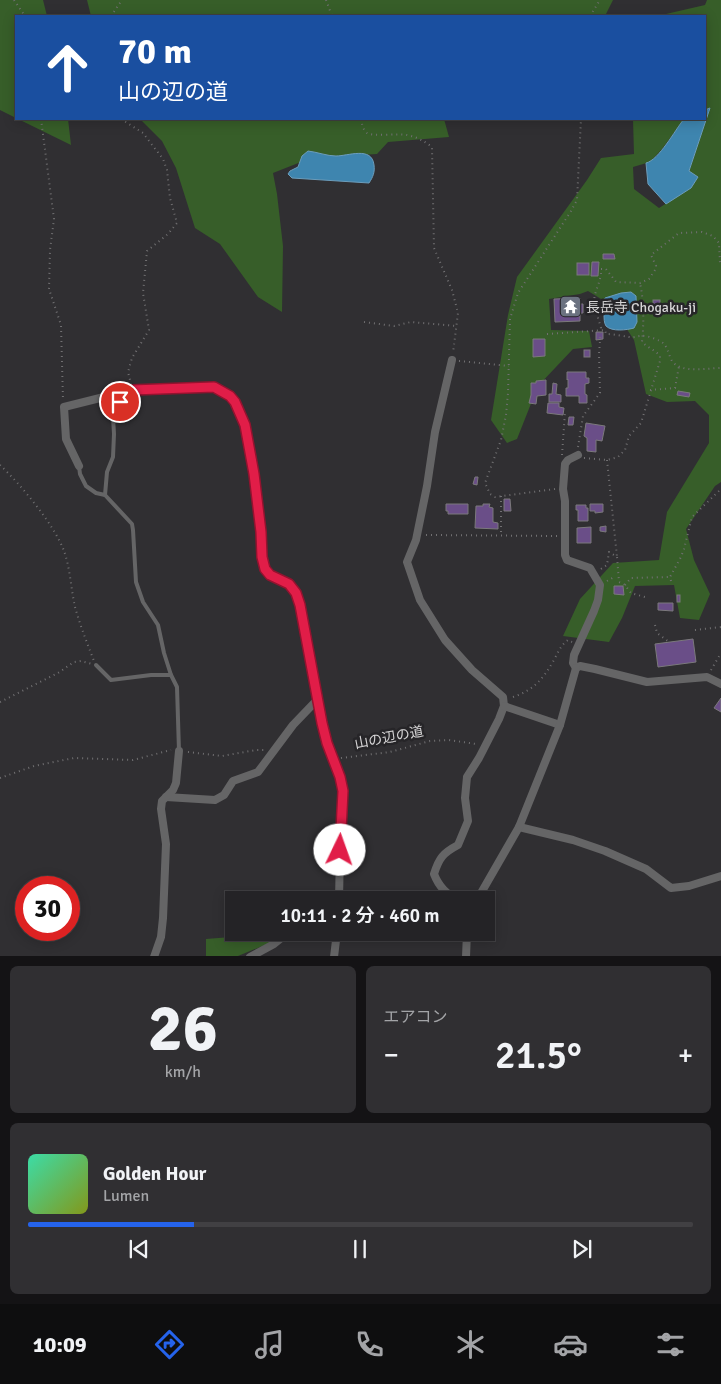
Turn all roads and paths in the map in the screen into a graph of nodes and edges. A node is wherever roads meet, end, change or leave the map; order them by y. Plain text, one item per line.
1 (14, 0) edge
2 (122, 0) edge
3 (326, 0) edge
4 (600, 0) edge
5 (24, 15) edge
6 (112, 15) edge
7 (332, 15) edge
8 (591, 15) edge
9 (41, 120) edge
10 (124, 120) edge
11 (361, 120) edge
12 (581, 120) edge
13 (720, 258) edge
14 (721, 264) edge
15 (640, 283) junction
16 (595, 308) junction
17 (583, 309) dead end
18 (364, 322) dead end
19 (457, 326) junction
20 (601, 330) junction
21 (547, 334) dead end
22 (643, 336) junction
23 (452, 360) junction
24 (509, 366) junction
25 (679, 366) junction
26 (721, 368) edge
27 (132, 390) junction
28 (650, 390) junction
29 (64, 407) junction
30 (565, 412) dead end
31 (578, 455) junction
32 (607, 460) junction
33 (565, 464) junction
34 (0, 466) edge
35 (79, 466) joint
36 (563, 488) junction
37 (721, 489) edge
38 (105, 495) junction
39 (500, 496) junction
40 (417, 534) junction
41 (501, 535) junction
42 (566, 536) junction
43 (617, 557) junction
44 (595, 574) junction
45 (670, 576) junction
46 (671, 581) dead end
47 (626, 585) junction
48 (648, 598) dead end
49 (655, 625) dead end
50 (721, 627) edge
51 (696, 630) dead end
52 (669, 642) dead end
53 (578, 645) junction
54 (721, 653) edge
55 (96, 665) junction
56 (576, 668) junction
57 (171, 675) junction
58 (707, 677) junction
59 (721, 684) edge
60 (513, 697) dead end
61 (317, 700) junction
62 (0, 702) edge
63 (504, 706) junction
64 (560, 725) junction
65 (487, 744) junction
66 (274, 750) junction
67 (178, 752) junction
68 (334, 759) junction
69 (0, 778) edge
70 (166, 797) junction
71 (518, 828) junction
72 (721, 876) edge
73 (339, 891) edge
74 (444, 891) edge
75 (482, 891) edge
76 (278, 941) edge
77 (336, 941) edge
78 (467, 941) edge
79 (154, 956) edge
80 (250, 956) edge
81 (334, 956) edge
82 (466, 956) edge

1 - 5 path
2 - 6 path
3 - 7 path
4 - 8 path
9 - 29 path
10 - 27 path
11 - 19 path
12 - 24 path
13 - 14 path
13 - 15 path
15 - 16 path
15 - 22 path
16 - 17 path
16 - 20 path
18 - 19 path
19 - 23 path
20 - 21 path
20 - 22 path
20 - 31 path
22 - 25 path
22 - 28 path
23 - 24 path
23 - 40 street
24 - 39 path
25 - 26 path
25 - 28 path
27 - 29 street
27 - 38 lane
27 - 61 street
28 - 32 path
29 - 35 street
30 - 33 path
31 - 32 path
31 - 33 street
32 - 43 path
33 - 36 street
34 - 55 path
35 - 38 lane
36 - 39 path
36 - 42 street
37 - 45 path
38 - 57 lane
39 - 41 path
40 - 41 path
40 - 63 street
41 - 42 path
42 - 44 street
43 - 44 path
43 - 47 path
44 - 53 street
45 - 46 path
45 - 47 path
47 - 48 path
49 - 52 path
50 - 51 path
53 - 56 street
53 - 60 path
54 - 58 path
55 - 57 lane
55 - 62 path
56 - 58 street
56 - 64 street
57 - 67 lane
58 - 59 street
61 - 66 street
61 - 68 street
63 - 64 street
63 - 65 street
64 - 71 street
65 - 68 path, 山の辺の道
65 - 74 street
66 - 67 path
66 - 70 street
67 - 69 path
67 - 70 street
68 - 73 street
70 - 79 street
71 - 72 street
71 - 75 street
76 - 80 street
77 - 81 street
78 - 82 street

